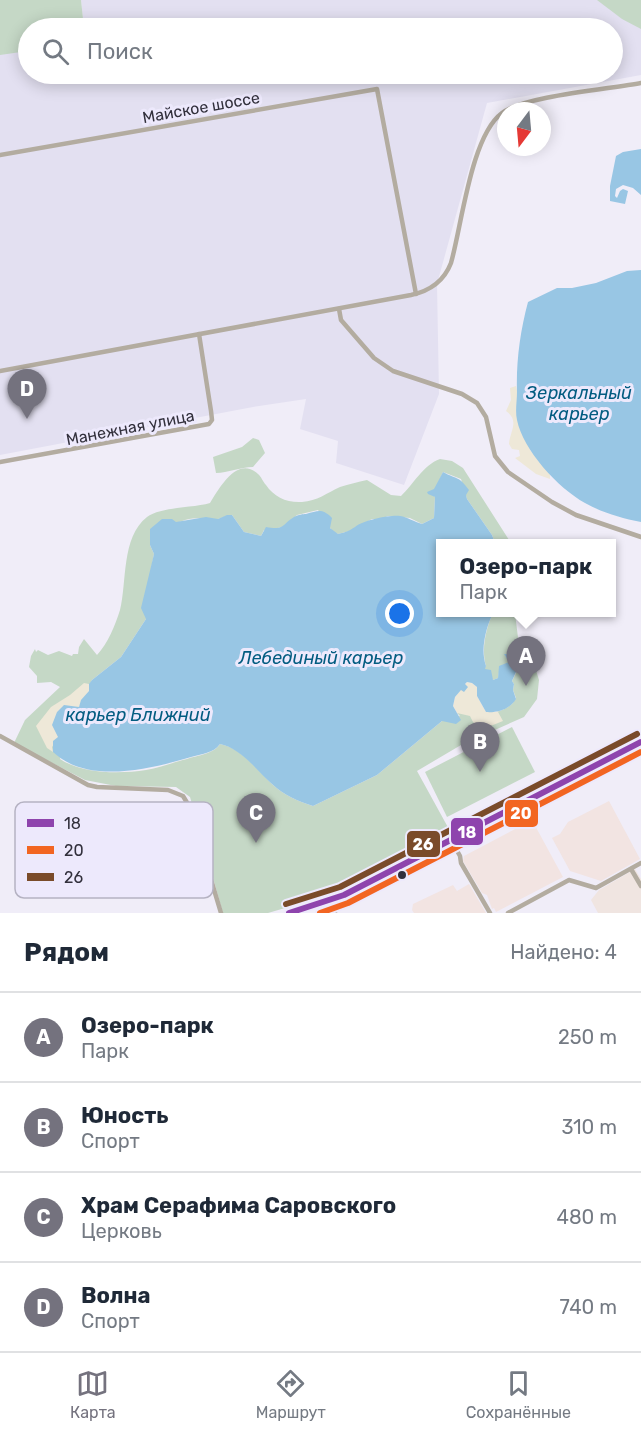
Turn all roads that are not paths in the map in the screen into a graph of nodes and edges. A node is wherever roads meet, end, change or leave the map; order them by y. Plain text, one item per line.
1 (641, 84) edge
2 (0, 155) edge
3 (416, 294) junction
4 (339, 309) junction
5 (199, 334) junction
6 (0, 371) edge
7 (0, 462) edge
8 (641, 537) edge
9 (0, 736) edge
10 (641, 742) edge
11 (187, 802) edge
12 (451, 840) junction
13 (641, 863) edge
14 (632, 869) junction
15 (213, 886) edge
16 (641, 886) edge
17 (332, 900) junction
18 (221, 913) edge
19 (289, 913) edge
20 (335, 913) edge
21 (490, 913) edge
22 (508, 913) edge

1 - 3 street
2 - 3 street, Майское шоссе
3 - 4 street
4 - 5 street
4 - 8 street
5 - 6 street
5 - 7 street, Манежная улица
9 - 11 street
10 - 12 street
12 - 17 street
12 - 21 street
13 - 14 street
14 - 16 street
14 - 22 street
15 - 18 street
17 - 19 street
17 - 20 street

